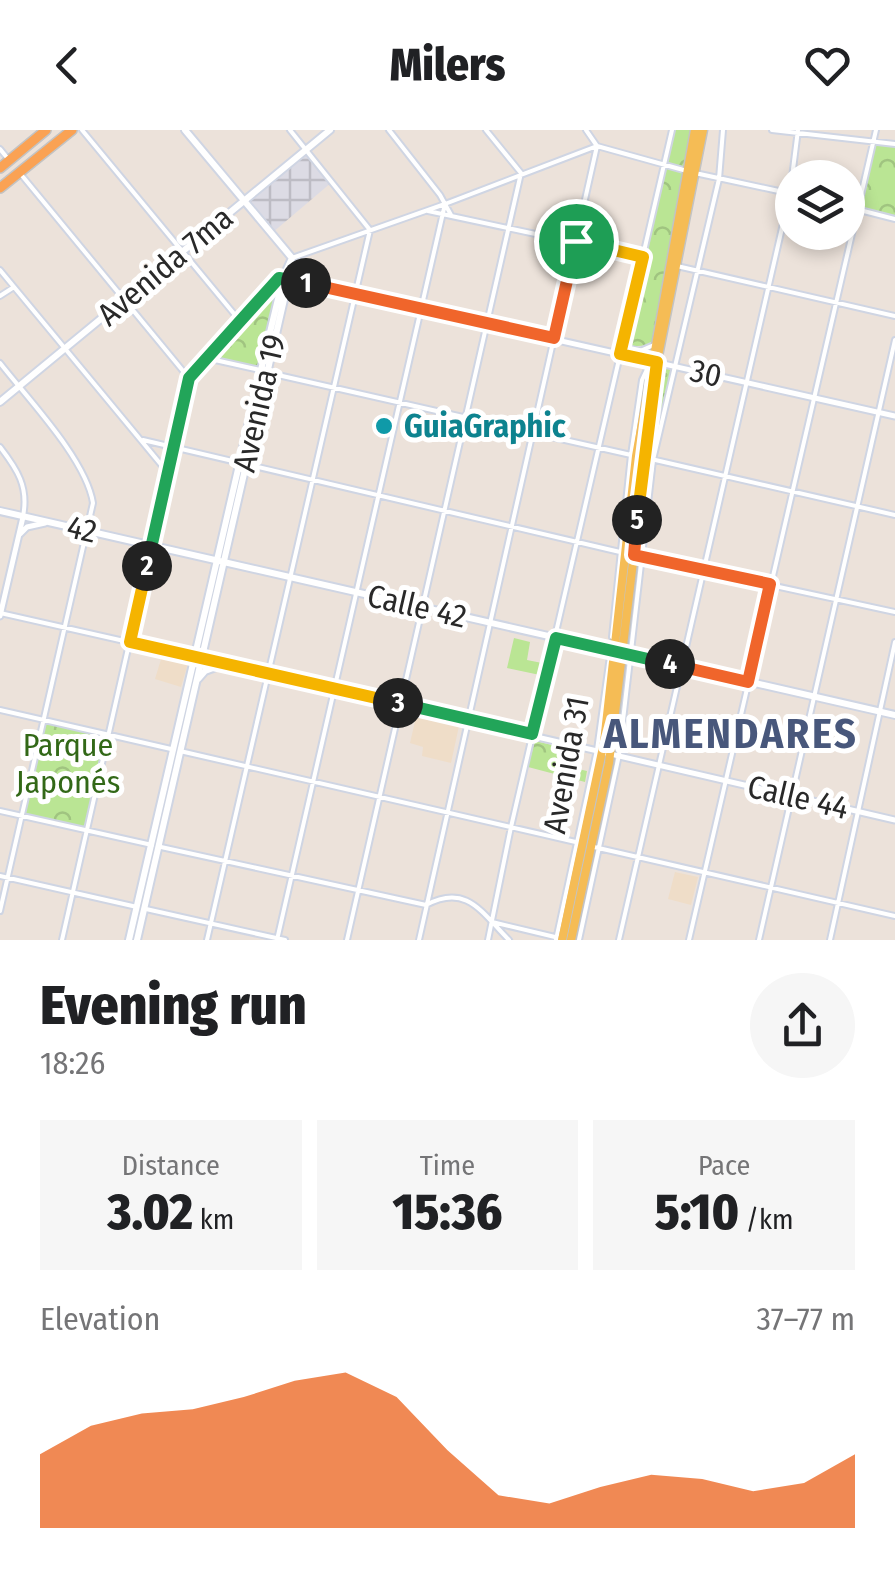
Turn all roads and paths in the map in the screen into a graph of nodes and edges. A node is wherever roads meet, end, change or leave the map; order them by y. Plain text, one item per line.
1 (46, 130) edge
2 (72, 130) edge
3 (82, 130) edge
4 (186, 130) edge
5 (290, 130) edge
6 (330, 130) edge
7 (388, 130) edge
8 (486, 130) edge
9 (586, 130) edge
10 (672, 130) edge
11 (695, 130) edge
12 (703, 130) edge
13 (723, 130) edge
14 (772, 130) edge
15 (876, 130) edge
16 (798, 131) edge
17 (872, 142) junction
18 (895, 144) edge
19 (597, 146) junction
20 (0, 149) edge
21 (307, 149) junction
22 (9, 160) junction
23 (795, 160) edge
24 (664, 165) junction
25 (0, 168) edge
26 (865, 171) edge
27 (19, 172) junction
28 (691, 172) junction
29 (521, 173) junction
30 (719, 179) junction
31 (0, 188) edge
32 (775, 190) edge
33 (244, 200) junction
34 (445, 204) junction
35 (427, 210) junction
36 (865, 211) edge
37 (443, 214) junction
38 (450, 215) junction
39 (895, 219) edge
40 (510, 228) junction
41 (370, 230) junction
42 (576, 241) junction
43 (778, 250) edge
44 (847, 250) edge
45 (180, 252) junction
46 (643, 257) junction
47 (292, 258) junction
48 (676, 266) junction
49 (0, 270) edge
50 (696, 271) junction
51 (286, 279) junction
52 (14, 287) junction
53 (769, 288) junction
54 (356, 293) junction
55 (0, 296) edge
56 (124, 300) junction
57 (836, 302) junction
58 (422, 308) junction
59 (895, 316) edge
60 (240, 321) junction
61 (487, 323) junction
62 (554, 338) junction
63 (895, 340) edge
64 (654, 345) junction
65 (66, 348) junction
66 (621, 350) junction
67 (206, 358) junction
68 (654, 361) junction
69 (0, 363) edge
70 (676, 366) junction
71 (263, 371) junction
72 (189, 378) junction
73 (746, 382) junction
74 (334, 386) junction
75 (19, 387) junction
76 (814, 398) junction
77 (400, 400) junction
78 (0, 402) edge
79 (878, 412) junction
80 (467, 416) junction
81 (895, 416) edge
82 (532, 432) junction
83 (143, 440) junction
84 (0, 447) edge
85 (598, 447) junction
86 (175, 448) junction
87 (641, 457) junction
88 (242, 464) junction
89 (168, 472) junction
90 (724, 476) junction
91 (312, 480) junction
92 (792, 490) junction
93 (378, 496) junction
94 (858, 506) junction
95 (0, 511) edge
96 (444, 511) junction
97 (895, 515) edge
98 (23, 516) junction
99 (49, 522) junction
100 (510, 526) junction
101 (87, 530) junction
102 (18, 536) junction
103 (577, 542) junction
104 (152, 545) junction
105 (630, 554) junction
106 (220, 561) junction
107 (704, 569) junction
108 (289, 576) junction
109 (770, 584) junction
110 (356, 592) junction
111 (836, 600) junction
112 (422, 607) junction
113 (895, 612) edge
114 (0, 614) edge
115 (488, 622) junction
116 (65, 628) junction
117 (556, 638) junction
118 (130, 642) junction
119 (895, 642) edge
120 (620, 652) junction
121 (198, 658) junction
122 (224, 664) junction
123 (682, 667) junction
124 (266, 674) junction
125 (748, 682) junction
126 (195, 684) junction
127 (334, 689) junction
128 (815, 696) junction
129 (401, 704) junction
130 (0, 710) edge
131 (881, 712) junction
132 (895, 715) edge
133 (466, 719) junction
134 (44, 720) junction
135 (532, 734) junction
136 (108, 735) junction
137 (176, 750) junction
138 (608, 753) junction
139 (660, 765) junction
140 (246, 766) junction
141 (726, 780) junction
142 (312, 782) junction
143 (791, 796) junction
144 (378, 797) junction
145 (0, 811) edge
146 (857, 811) junction
147 (445, 812) junction
148 (22, 816) junction
149 (895, 820) edge
150 (511, 828) junction
151 (87, 830) junction
152 (155, 845) junction
153 (589, 845) junction
154 (638, 857) junction
155 (224, 860) junction
156 (704, 872) junction
157 (0, 876) edge
158 (291, 876) junction
159 (8, 878) junction
160 (771, 887) junction
161 (357, 891) junction
162 (73, 892) junction
163 (838, 902) junction
164 (426, 904) junction
165 (140, 908) junction
166 (0, 911) edge
167 (895, 916) edge
168 (492, 922) junction
169 (210, 924) junction
170 (277, 939) edge
171 (558, 939) edge
172 (62, 940) edge
173 (129, 940) edge
174 (137, 940) edge
175 (207, 940) edge
176 (285, 940) edge
177 (347, 940) edge
178 (419, 940) edge
179 (488, 940) edge
180 (510, 940) edge
181 (575, 940) edge
182 (619, 940) edge
183 (689, 940) edge
184 (759, 940) edge
185 (830, 940) edge

1 - 22 highway
2 - 27 highway
3 - 45 street
4 - 33 main road
5 - 21 street
6 - 21 main road, Avenida 7ma
7 - 34 street
8 - 29 street
9 - 19 street
10 - 24 street
11 - 28 main road, Avenida 31
12 - 28 main road, Avenida 31
13 - 30 street, Avenida 31
14 - 16 street
15 - 17 street
16 - 17 street
16 - 23 street
17 - 18 street
17 - 26 street
19 - 24 street
19 - 29 street
19 - 42 street
20 - 22 street
21 - 33 main road, Avenida 7ma
21 - 41 street
22 - 25 highway
24 - 28 street
24 - 46 street
27 - 31 highway
27 - 56 street
28 - 30 street
28 - 48 main road, Avenida 31
28 - 64 main road, Avenida 31
29 - 34 street
29 - 40 street
30 - 32 street
30 - 50 street, Avenida 31
33 - 45 main road, Avenida 7ma
33 - 47 main road
34 - 35 street
34 - 37 street
34 - 38 street
35 - 37 street
35 - 41 street
36 - 39 street
37 - 38 street
37 - 58 street
38 - 40 street
40 - 42 street
40 - 61 street
41 - 47 street
41 - 54 street
42 - 46 street
42 - 62 street
43 - 53 street
44 - 57 street
45 - 56 main road, Avenida 7ma
45 - 60 street
46 - 66 street
47 - 51 main road, Avenida 19
48 - 50 street
48 - 68 main road, Avenida 31
49 - 52 street
50 - 53 street
50 - 70 street, Avenida 31
51 - 54 street, 30
51 - 60 street
51 - 71 main road, Avenida 19
52 - 55 street
52 - 65 street
53 - 57 street
53 - 73 street
54 - 58 street, 30
54 - 74 street
56 - 65 main road, Avenida 7ma
56 - 72 street
57 - 59 street
57 - 76 street
58 - 61 street, 30
58 - 77 street
60 - 67 street
61 - 62 street, 30
61 - 80 street
62 - 66 street, 30
62 - 82 street
63 - 79 street
64 - 66 street
64 - 68 main road, Avenida 31
65 - 75 main road, Avenida 7ma
65 - 83 street
66 - 68 street, 30
66 - 85 street
67 - 71 street
67 - 72 street
68 - 70 street, 30
68 - 87 main road, Avenida 31
69 - 75 street
70 - 73 street, 30
70 - 87 street, Avenida 31
71 - 74 street
71 - 88 main road, Avenida 19
72 - 86 street
73 - 76 street, 30
73 - 90 street
74 - 77 street
74 - 91 street
75 - 78 main road, Avenida 7ma
75 - 101 street
76 - 79 street, 30
76 - 92 street
77 - 80 street
77 - 93 street
79 - 81 street, 30
79 - 94 street
80 - 82 street
80 - 96 street
82 - 85 street
82 - 100 street
83 - 86 street
83 - 89 street
84 - 98 street
85 - 87 street
85 - 103 street
86 - 88 street
86 - 89 street
87 - 90 street
87 - 105 main road, Avenida 31
88 - 91 street
88 - 106 main road, Avenida 19
89 - 104 street
90 - 92 street
90 - 107 street
91 - 93 street
91 - 108 street
92 - 94 street
92 - 109 street
93 - 96 street
93 - 110 street
94 - 97 street
94 - 111 street
95 - 98 main road, 42
96 - 100 street
96 - 112 street
98 - 99 main road, 42
98 - 102 street
99 - 101 main road, 42
99 - 102 street
100 - 103 street
100 - 115 street
101 - 104 main road, 42
101 - 116 street
102 - 114 street
103 - 105 street
103 - 117 street
104 - 106 main road, 42
104 - 118 street
105 - 107 street
105 - 120 main road, Avenida 31
105 - 120 street, Avenida 31
106 - 108 main road, Calle 42
106 - 121 main road, Avenida 19
107 - 109 street
107 - 123 street
108 - 110 main road, Calle 42
108 - 124 street
109 - 111 street
109 - 125 street
110 - 112 main road, Calle 42
110 - 127 street
111 - 113 street
111 - 128 street
112 - 115 main road, Calle 42
112 - 129 street
114 - 116 street, Calle 44
115 - 117 main road, Calle 42
115 - 133 street
116 - 118 street, Calle 44
116 - 134 street
117 - 120 main road, Calle 42
117 - 135 street
118 - 121 street, Calle 44
118 - 136 street
119 - 131 street
120 - 123 main road
120 - 138 main road, Avenida 31
120 - 138 street, Avenida 31
121 - 122 street, Calle 44
121 - 126 main road, Avenida 19
121 - 137 main road, Avenida 19
122 - 124 street, Calle 44
122 - 126 main road
123 - 125 main road
123 - 139 street
124 - 127 street, Calle 44
124 - 140 street
125 - 128 main road
125 - 141 street
126 - 137 main road, Avenida 19
127 - 129 street, Calle 44
127 - 142 street
128 - 131 main road
128 - 143 street
129 - 133 street, Calle 44
129 - 144 street
130 - 134 street
131 - 132 main road
131 - 146 street
133 - 135 street, Calle 44
133 - 147 street
134 - 136 street
134 - 148 street
135 - 138 street, Calle 44
135 - 150 street
136 - 137 street
136 - 151 street
137 - 140 street
137 - 152 main road, Avenida 19
138 - 139 street, Calle 44
138 - 153 main road, Avenida 31
138 - 153 street, Avenida 31
139 - 141 street, Calle 44
139 - 154 street
140 - 142 street
140 - 155 street
141 - 143 street, Calle 44
141 - 156 street
142 - 144 street
142 - 158 street
143 - 146 street, Calle 44
143 - 160 street
144 - 147 street
144 - 161 street
145 - 148 street
146 - 149 street, Calle 44
146 - 163 street
147 - 150 street
147 - 164 street
148 - 151 street
148 - 159 street
150 - 153 street
150 - 168 street
151 - 152 street
151 - 162 street
152 - 155 street
152 - 165 main road, Avenida 19
153 - 154 street
153 - 171 main road, Avenida 31
153 - 181 main road, Avenida 31
154 - 156 street
154 - 182 street
155 - 158 street
155 - 169 street
156 - 160 street
156 - 183 street
157 - 159 street
158 - 161 street
158 - 170 street
159 - 162 street
159 - 166 street
160 - 163 street
160 - 184 street
161 - 164 street
161 - 177 street
162 - 165 street
162 - 172 street
163 - 167 street
163 - 185 street
164 - 168 street
164 - 178 street
165 - 169 street
165 - 173 main road, Avenida 19
165 - 174 main road, Avenida 19
168 - 171 street
168 - 179 street
168 - 180 street
169 - 170 street
169 - 175 street
170 - 176 street

